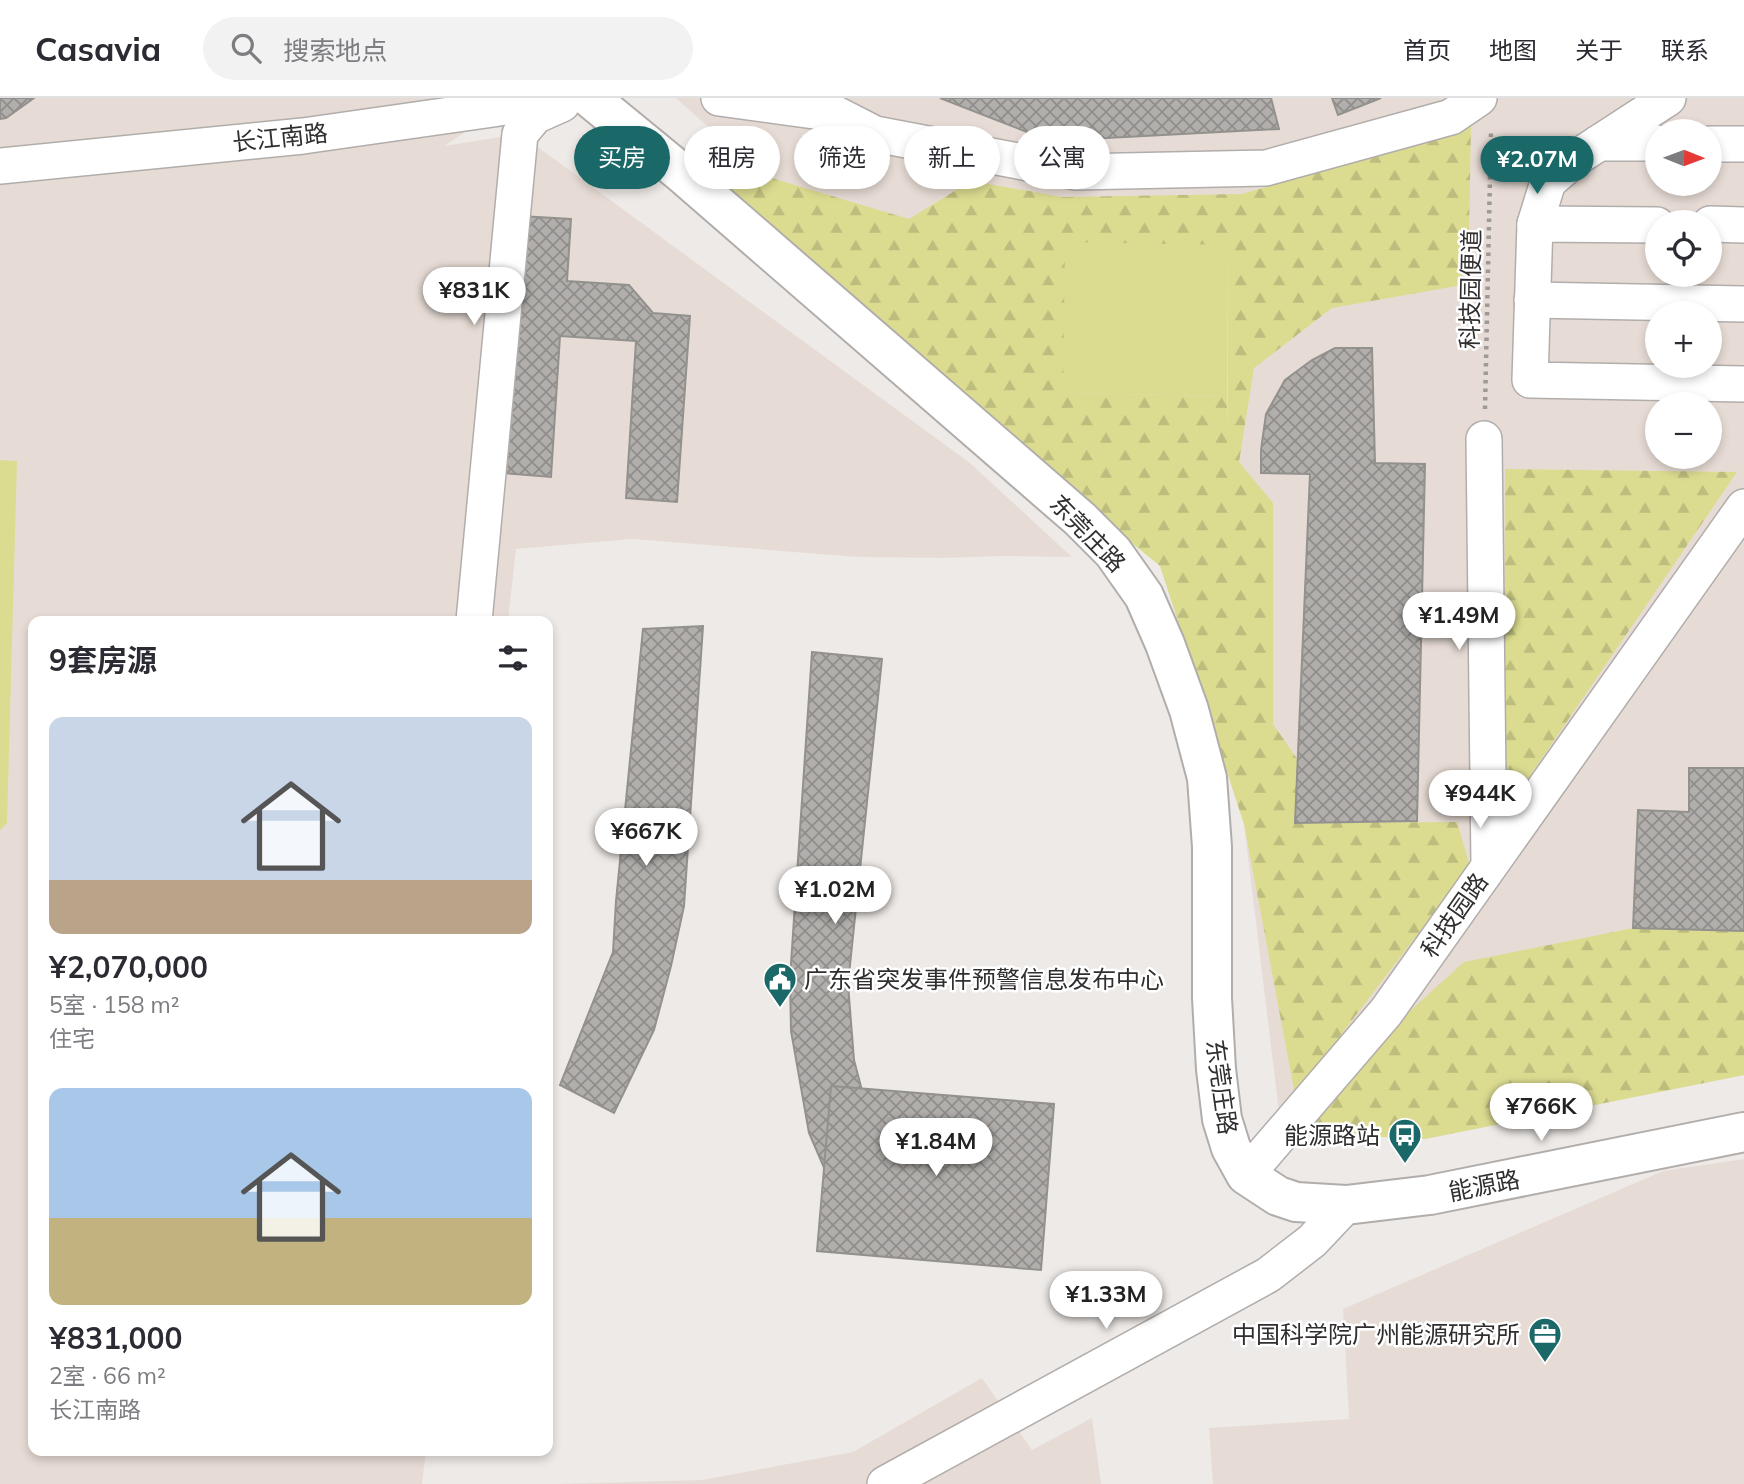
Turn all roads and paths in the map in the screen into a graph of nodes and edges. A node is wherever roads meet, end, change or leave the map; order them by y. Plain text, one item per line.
1 (558, 98) edge
2 (575, 98) edge
3 (590, 98) edge
4 (719, 98) edge
5 (1668, 98) edge
6 (839, 103) edge
7 (1485, 112) edge
8 (1599, 143) junction
9 (1645, 143) edge
10 (1722, 144) edge
11 (1744, 144) edge
12 (0, 166) edge
13 (1535, 224) junction
14 (1722, 224) edge
15 (1645, 225) edge
16 (1744, 225) edge
17 (1532, 300) junction
18 (1744, 304) edge
19 (1744, 384) edge
20 (1484, 439) joint
21 (1744, 507) edge
22 (474, 616) edge
23 (1489, 865) junction
24 (1744, 1132) edge
25 (1246, 1174) junction
26 (1346, 1205) junction
27 (885, 1484) edge

1 - 12 street, 长江南路
2 - 22 street
3 - 25 street, 东莞庄路
4 - 6 street
5 - 8 street
6 - 7 street
7 - 20 path, 科技园便道
8 - 9 street
8 - 13 street
10 - 11 street
13 - 15 street
13 - 17 street
14 - 16 street
17 - 18 street
17 - 19 street
20 - 23 street
21 - 23 street, 科技园路
23 - 25 street, 科技园路
24 - 26 street, 能源路
25 - 26 street, 东莞庄路
26 - 27 street

